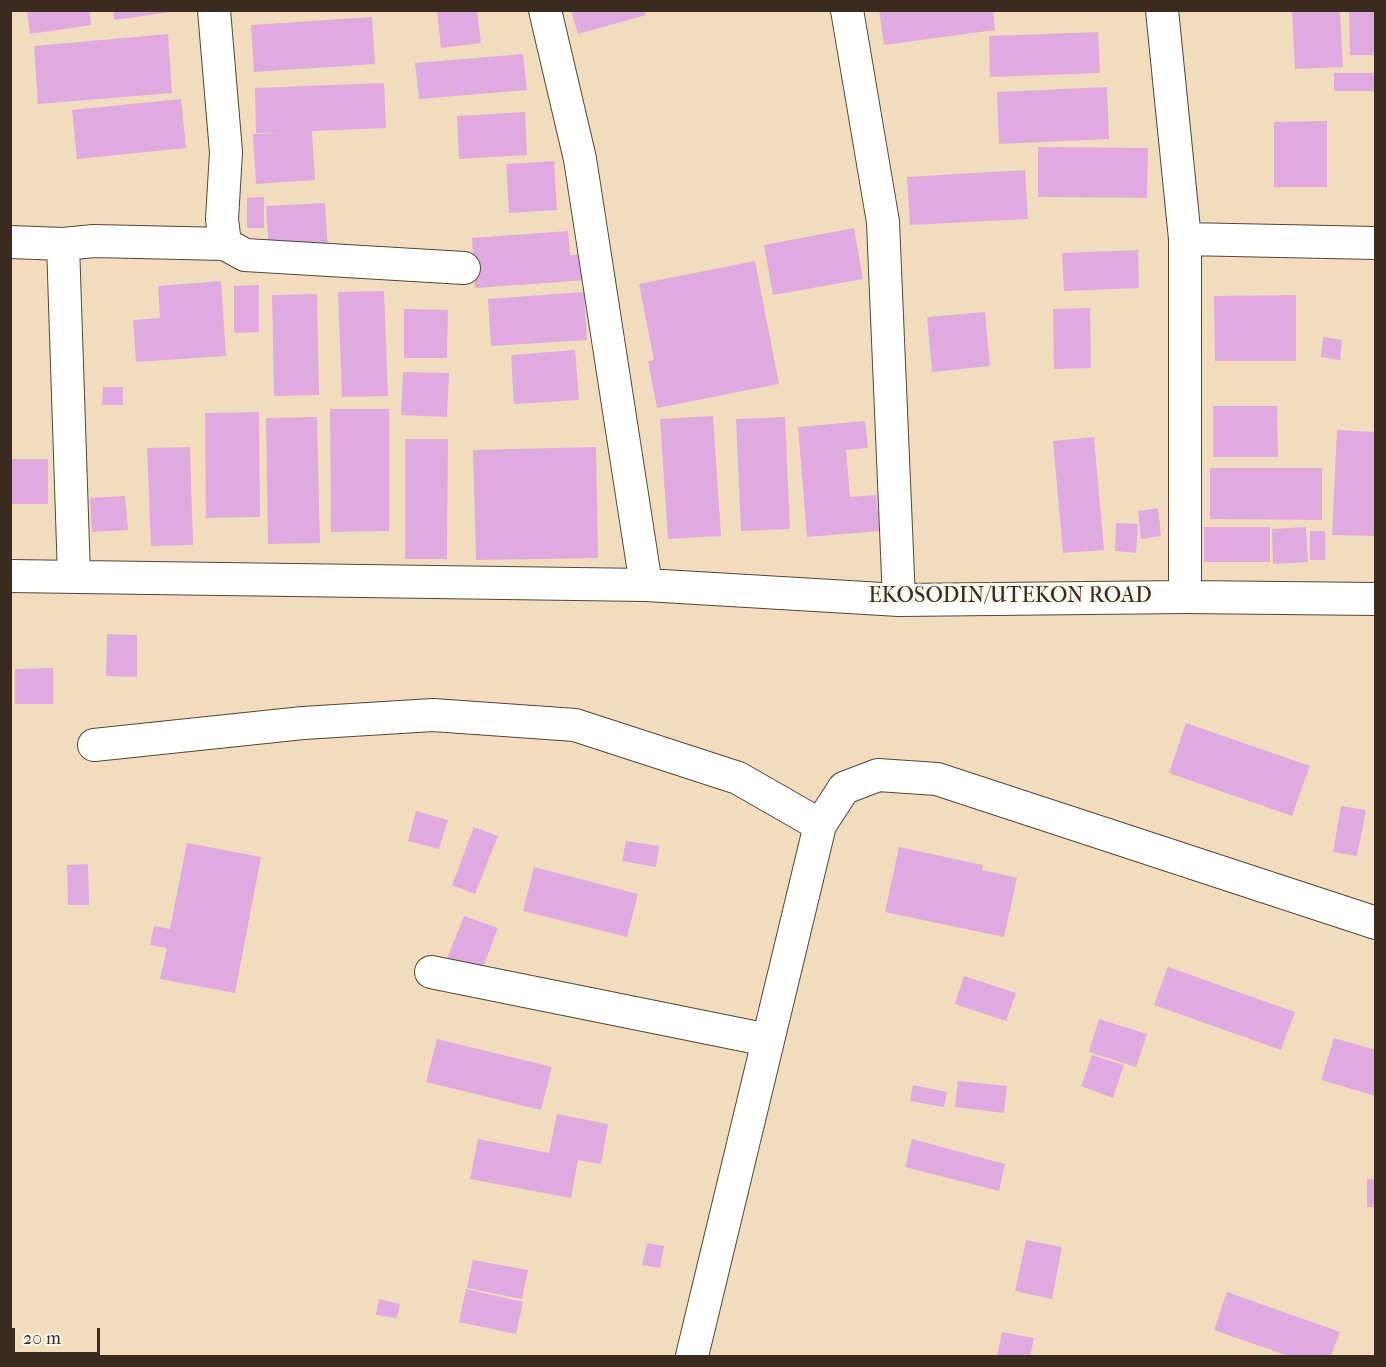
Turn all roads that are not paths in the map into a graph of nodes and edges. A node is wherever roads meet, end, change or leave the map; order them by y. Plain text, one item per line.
1 (214, 10) edge
2 (545, 10) edge
3 (847, 10) edge
4 (1162, 10) edge
5 (1185, 240) junction
6 (10, 242) edge
7 (225, 243) junction
8 (1376, 243) edge
9 (63, 244) junction
10 (464, 268) dead end
11 (10, 576) edge
12 (74, 576) junction
13 (646, 585) junction
14 (1185, 597) junction
15 (1376, 599) edge
16 (899, 600) junction
17 (94, 745) dead end
18 (820, 825) junction
19 (1376, 923) edge
20 (431, 972) dead end
21 (768, 1040) junction
22 (692, 1356) edge

1 - 7 street
2 - 13 street
3 - 16 street
4 - 5 street
5 - 8 street
5 - 14 street
6 - 9 street
7 - 9 street
7 - 10 street
9 - 12 street
11 - 12 street, EKOSODIN/UTEKON ROAD
12 - 13 street, EKOSODIN/UTEKON ROAD
13 - 16 street, EKOSODIN/UTEKON ROAD
14 - 15 street, EKOSODIN/UTEKON ROAD
14 - 16 street, EKOSODIN/UTEKON ROAD
17 - 18 street
18 - 19 street
18 - 21 street
20 - 21 street
21 - 22 street

